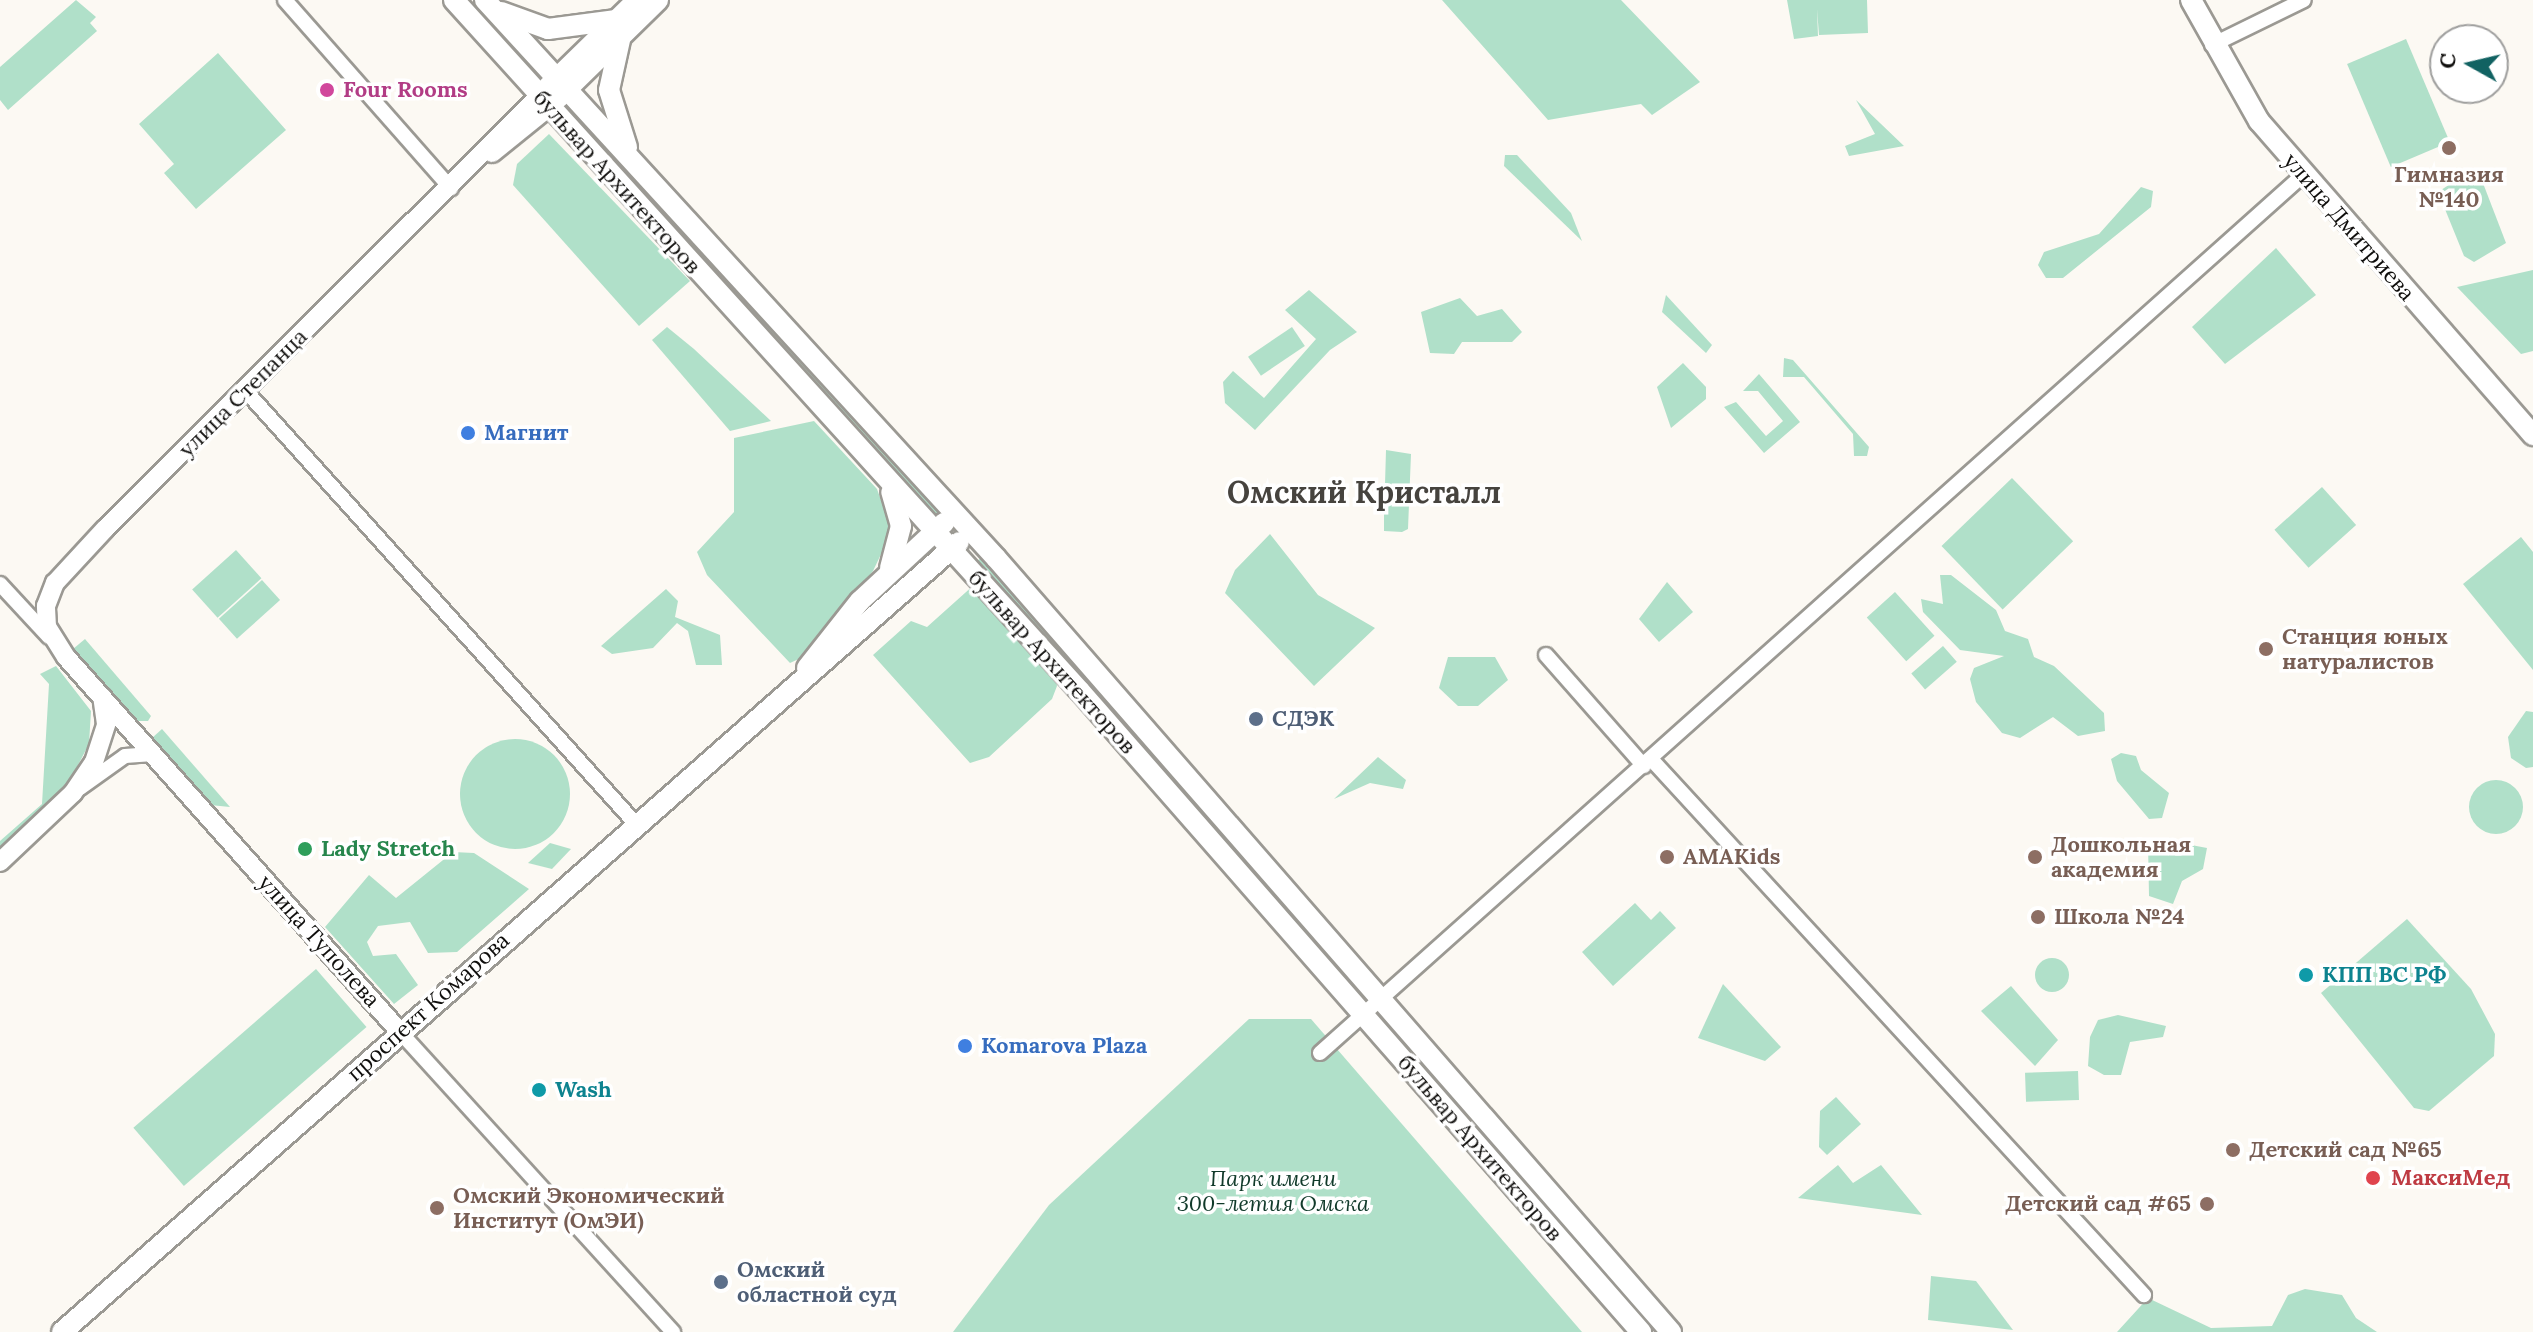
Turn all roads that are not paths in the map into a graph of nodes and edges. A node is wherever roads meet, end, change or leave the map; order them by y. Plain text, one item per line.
1 (285, 0) edge
2 (454, 0) edge
3 (637, 0) edge
4 (658, 0) edge
5 (2191, 0) edge
6 (2304, 0) edge
7 (488, 4) edge
8 (618, 29) junction
9 (2212, 45) junction
10 (561, 85) junction
11 (544, 101) junction
12 (643, 175) junction
13 (2303, 175) junction
14 (451, 188) junction
15 (245, 390) junction
16 (2533, 435) edge
17 (880, 471) junction
18 (954, 513) junction
19 (934, 531) junction
20 (971, 532) junction
21 (951, 550) junction
22 (887, 574) junction
23 (0, 584) edge
24 (49, 594) junction
25 (13, 599) junction
26 (52, 640) junction
27 (1546, 655) dead end
28 (796, 684) junction
29 (102, 697) junction
30 (153, 754) junction
31 (1648, 763) junction
32 (73, 793) junction
33 (635, 823) junction
34 (0, 862) edge
35 (1371, 1007) junction
36 (400, 1032) junction
37 (1320, 1053) dead end
38 (2144, 1295) dead end
39 (62, 1332) edge
40 (673, 1332) edge
41 (1641, 1332) edge
42 (1671, 1332) edge

1 - 14 street
2 - 11 main road, бульвар Архитекторов
3 - 8 main road
4 - 8 main road
5 - 9 main road, улица Дмитриева
6 - 9 street
7 - 8 main road
7 - 10 main road, бульвар Архитекторов
8 - 10 main road
8 - 12 main road
9 - 13 main road, улица Дмитриева
10 - 11 main road
10 - 12 main road, бульвар Архитекторов
11 - 14 street, улица Степанца
11 - 17 main road, бульвар Архитекторов
12 - 18 main road, бульвар Архитекторов
13 - 16 main road, улица Дмитриева
13 - 31 street
14 - 15 street, улица Степанца
15 - 24 street, улица Степанца
15 - 33 street
17 - 19 main road, бульвар Архитекторов
17 - 22 main road
18 - 19 main road, проспект Комарова
18 - 20 main road, бульвар Архитекторов
19 - 21 main road, бульвар Архитекторов
19 - 22 main road, проспект Комарова
20 - 21 main road, проспект Комарова
20 - 35 main road, бульвар Архитекторов
21 - 28 main road, проспект Комарова
21 - 35 main road, бульвар Архитекторов
22 - 28 main road, проспект Комарова
23 - 25 street, улица Туполева
24 - 25 street
24 - 26 street
25 - 26 street, улица Туполева
26 - 29 street, улица Туполева
27 - 31 street
28 - 33 main road, проспект Комарова
29 - 30 street, улица Туполева
29 - 32 street
30 - 32 street
30 - 36 street, улица Туполева
31 - 35 street
31 - 38 street
32 - 34 street
33 - 36 main road, проспект Комарова
35 - 37 street
35 - 41 main road, бульвар Архитекторов
35 - 42 main road, бульвар Архитекторов
36 - 39 main road, проспект Комарова
36 - 40 street, улица Туполева

